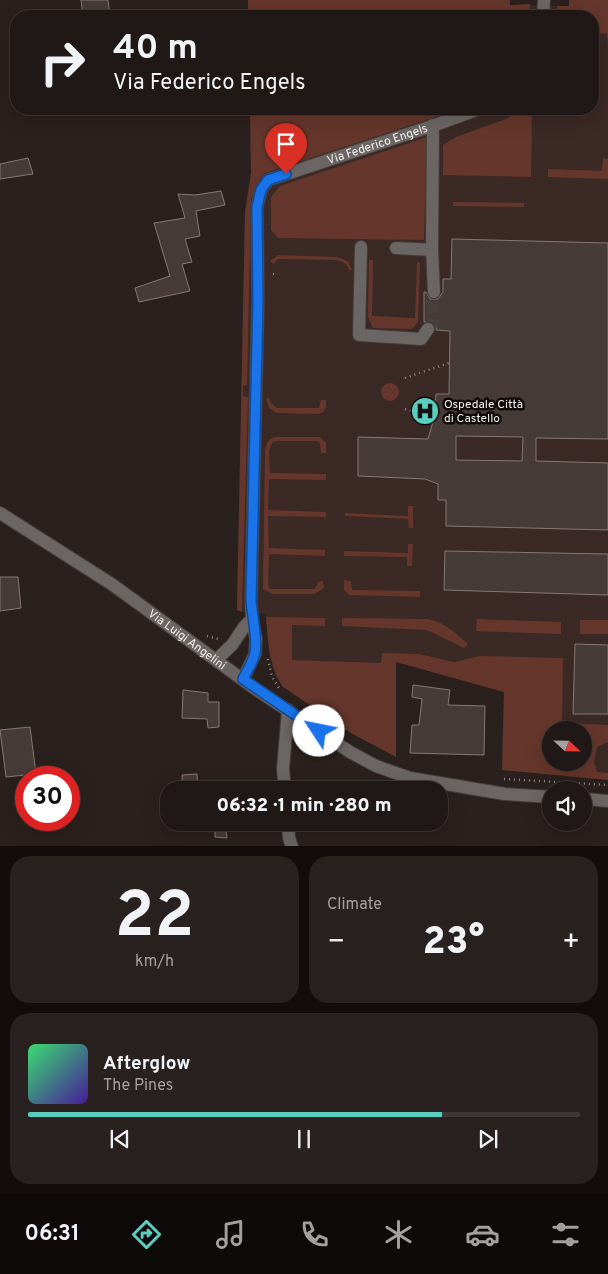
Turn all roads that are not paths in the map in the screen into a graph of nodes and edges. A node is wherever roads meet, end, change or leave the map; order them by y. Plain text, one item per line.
1 (463, 115) edge
2 (433, 126) junction
3 (361, 247) dead end
4 (396, 248) dead end
5 (432, 250) junction
6 (434, 292) tunnel mouth
7 (428, 329) dead end
8 (0, 514) edge
9 (252, 619) junction
10 (216, 660) junction
11 (243, 679) junction
12 (288, 710) junction
13 (284, 781) edge
14 (542, 796) edge
15 (592, 800) edge
16 (608, 801) edge
17 (289, 831) edge
18 (292, 846) edge

1 - 2 street, Via Federico Engels
2 - 5 street
2 - 9 street, Via Federico Engels
3 - 7 street
4 - 5 street
5 - 6 street
8 - 10 street, Via Luigi Angelini
9 - 10 street
9 - 11 street, Via Federico Engels
10 - 11 street, Via Luigi Angelini
11 - 12 street, Via Luigi Angelini
12 - 13 street
12 - 14 street, Via Luigi Angelini
15 - 16 street
17 - 18 street

